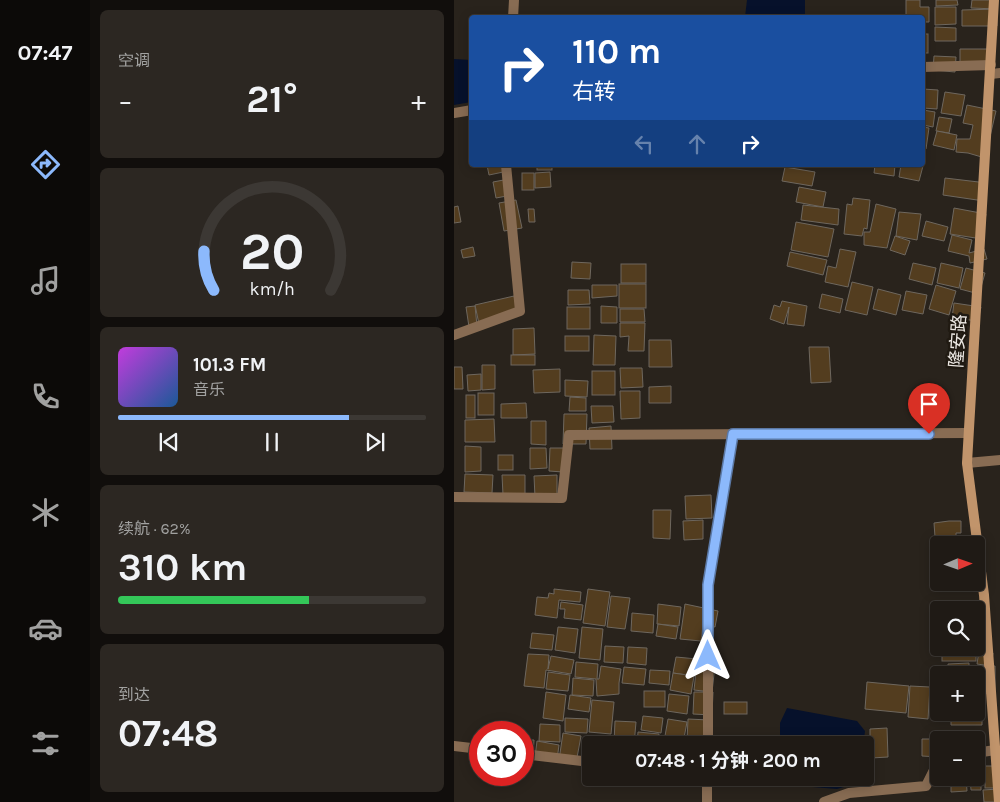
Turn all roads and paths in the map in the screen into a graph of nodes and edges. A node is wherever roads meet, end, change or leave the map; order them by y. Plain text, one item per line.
1 (514, 0) edge
2 (994, 0) edge
3 (513, 15) edge
4 (925, 67) edge
5 (994, 71) edge
6 (469, 111) edge
7 (454, 114) edge
8 (506, 167) edge
9 (454, 335) edge
10 (733, 434) junction
11 (968, 434) junction
12 (1000, 460) edge
13 (967, 464) junction
14 (454, 497) edge
15 (997, 729) edge
16 (708, 736) edge
17 (454, 746) edge
18 (469, 748) edge
19 (995, 750) junction
20 (985, 752) edge
21 (534, 755) edge
22 (582, 761) edge
23 (930, 778) edge
24 (707, 786) edge
25 (707, 802) edge
26 (824, 802) edge
27 (999, 802) edge

1 - 3 street
2 - 5 street, 隆安路
4 - 5 street
5 - 11 street, 隆安路
6 - 7 street
8 - 9 street
10 - 11 street
10 - 14 street
10 - 16 street
11 - 13 street, 隆安路
12 - 13 street
13 - 15 street, 隆安路
15 - 19 street, 隆安路
17 - 18 street
19 - 20 street
19 - 27 street, 隆安路
21 - 22 street
23 - 26 street
24 - 25 street

